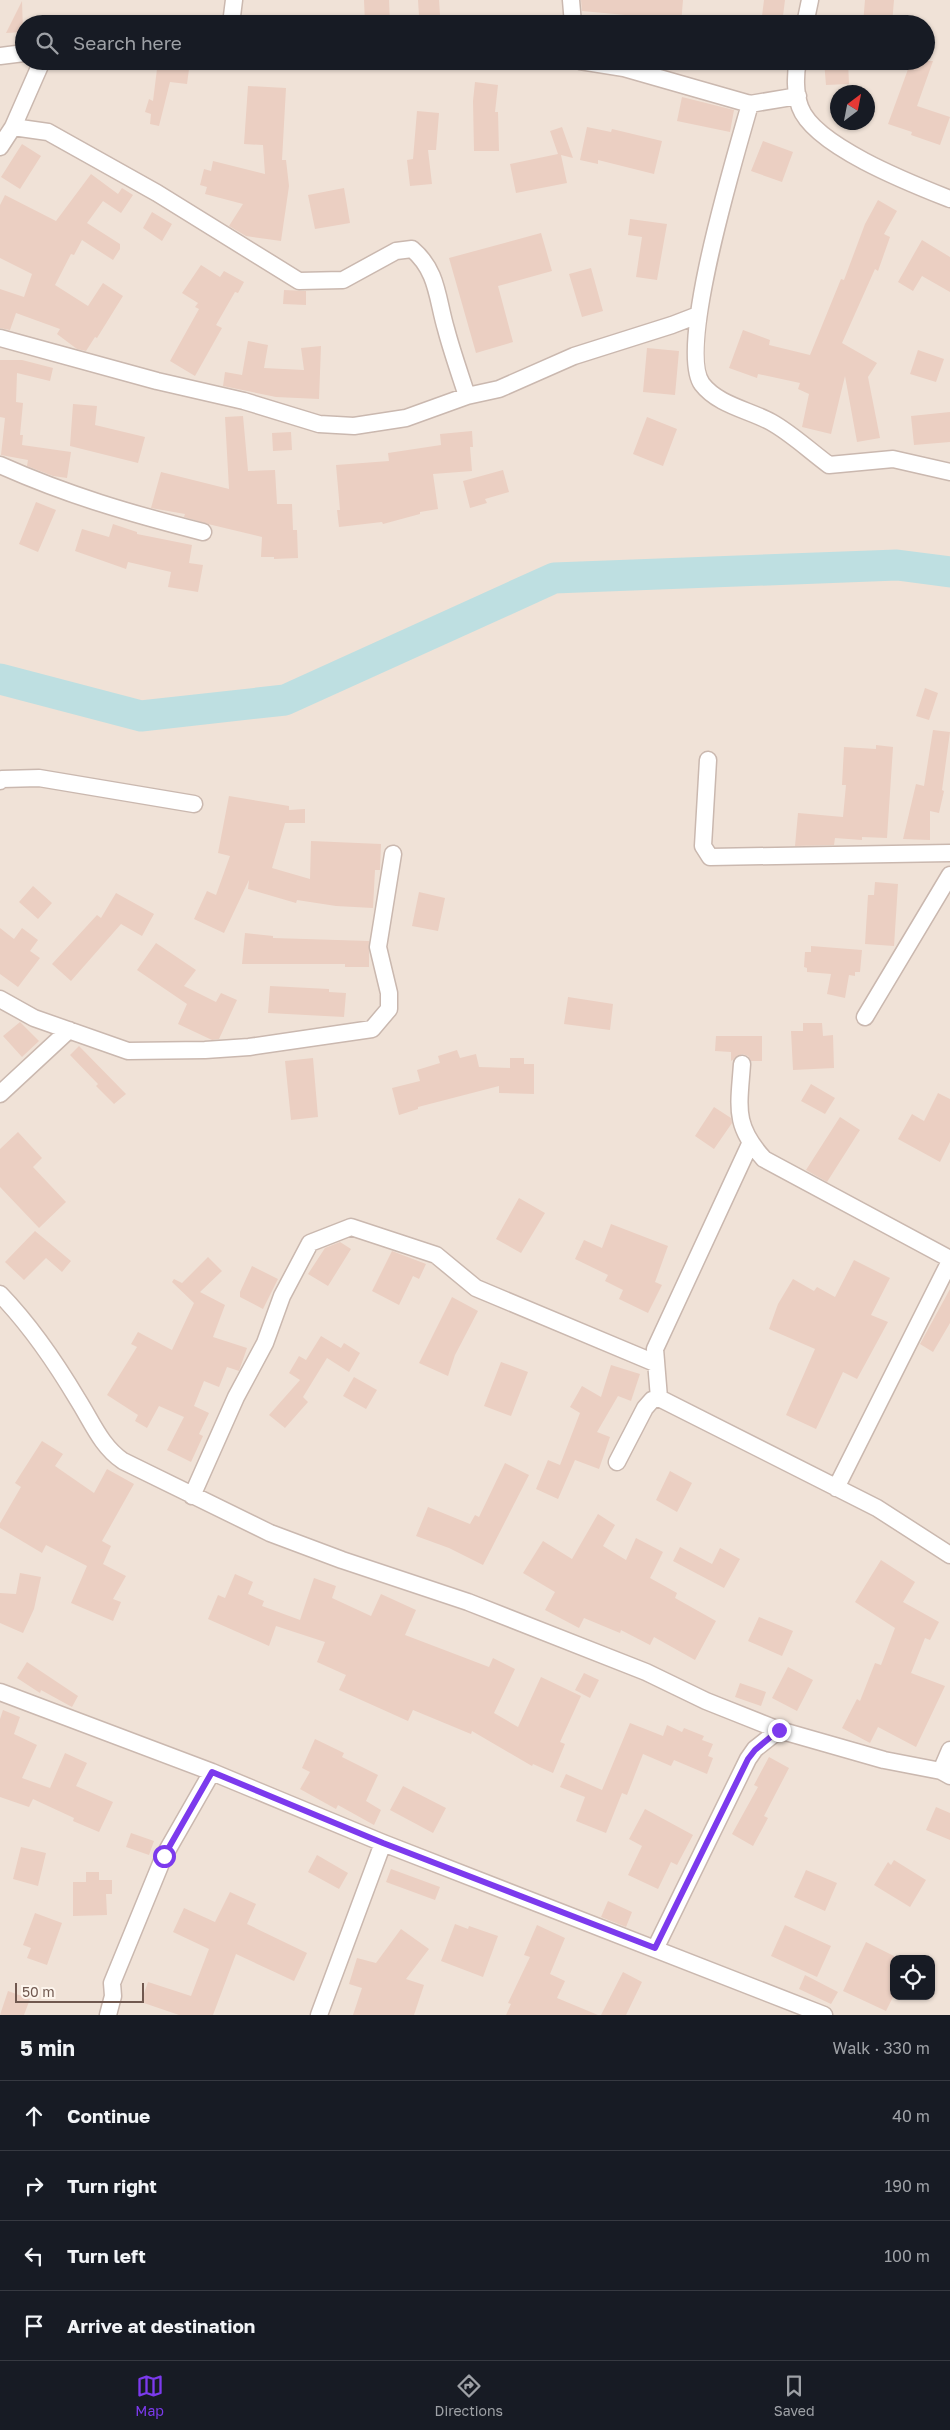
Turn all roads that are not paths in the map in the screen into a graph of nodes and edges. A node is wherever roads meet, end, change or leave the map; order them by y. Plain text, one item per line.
1 (234, 0) edge
2 (572, 0) edge
3 (810, 0) edge
4 (232, 15) edge
5 (573, 15) edge
6 (807, 15) edge
7 (15, 54) edge
8 (0, 56) edge
9 (38, 70) edge
10 (631, 70) edge
11 (796, 70) edge
12 (798, 96) junction
13 (750, 104) junction
14 (13, 127) junction
15 (0, 146) edge
16 (950, 198) edge
17 (698, 315) junction
18 (0, 338) edge
19 (467, 396) junction
20 (0, 465) edge
21 (950, 472) edge
22 (203, 532) dead end
23 (708, 760) dead end
24 (0, 781) edge
25 (194, 804) dead end
26 (950, 853) edge
27 (393, 854) dead end
28 (950, 875) edge
29 (0, 999) edge
30 (865, 1017) dead end
31 (69, 1030) junction
32 (742, 1064) dead end
33 (0, 1094) edge
34 (750, 1144) junction
35 (950, 1260) edge
36 (0, 1294) edge
37 (655, 1363) junction
38 (659, 1398) junction
39 (617, 1462) dead end
40 (836, 1488) junction
41 (192, 1496) junction
42 (950, 1555) edge
43 (0, 1692) edge
44 (779, 1730) junction
45 (950, 1750) edge
46 (212, 1772) junction
47 (946, 1773) edge
48 (383, 1843) junction
49 (655, 1948) junction
50 (108, 2015) edge
51 (319, 2015) edge
52 (824, 2015) edge

1 - 4 street
2 - 5 street
3 - 6 street
7 - 8 street
9 - 14 street
10 - 13 street
11 - 12 street
12 - 13 street
12 - 16 street
13 - 17 street
14 - 15 street
14 - 19 street
17 - 19 street
17 - 21 street
18 - 19 street
20 - 22 street
23 - 26 street
24 - 25 street
27 - 31 street
28 - 30 street
29 - 31 street
31 - 33 street
32 - 34 street
34 - 35 street
34 - 37 street
35 - 40 street
36 - 41 street
37 - 38 street
37 - 41 street
38 - 39 street
38 - 40 street
40 - 42 street
41 - 44 street
43 - 46 street
44 - 47 street
44 - 49 street
45 - 47 street
46 - 48 street
46 - 50 street
48 - 49 street
48 - 51 street
49 - 52 street

